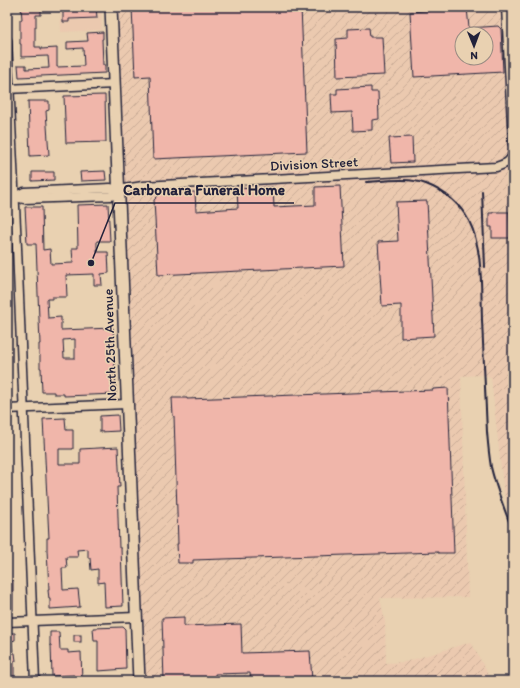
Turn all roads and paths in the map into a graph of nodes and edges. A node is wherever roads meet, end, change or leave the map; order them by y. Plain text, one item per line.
1 (111, 7) edge
2 (506, 7) edge
3 (7, 40) edge
4 (114, 84) junction
5 (8, 89) edge
6 (513, 144) edge
7 (513, 152) edge
8 (118, 190) junction
9 (11, 197) edge
10 (127, 404) junction
11 (24, 408) junction
12 (7, 409) edge
13 (136, 617) junction
14 (33, 621) junction
15 (7, 622) edge
16 (35, 681) edge
17 (138, 681) edge

1 - 4 main road, North 25th Avenue
2 - 6 street
3 - 5 street
4 - 5 street
4 - 8 main road, North 25th Avenue
5 - 9 street
7 - 8 street, Division Street
8 - 9 street, Division Street
8 - 10 main road, North 25th Avenue
9 - 11 street
10 - 11 street
10 - 13 main road, North 25th Avenue
11 - 12 street
11 - 14 street
13 - 14 street
13 - 17 main road, North 25th Avenue
14 - 15 street
14 - 16 street

